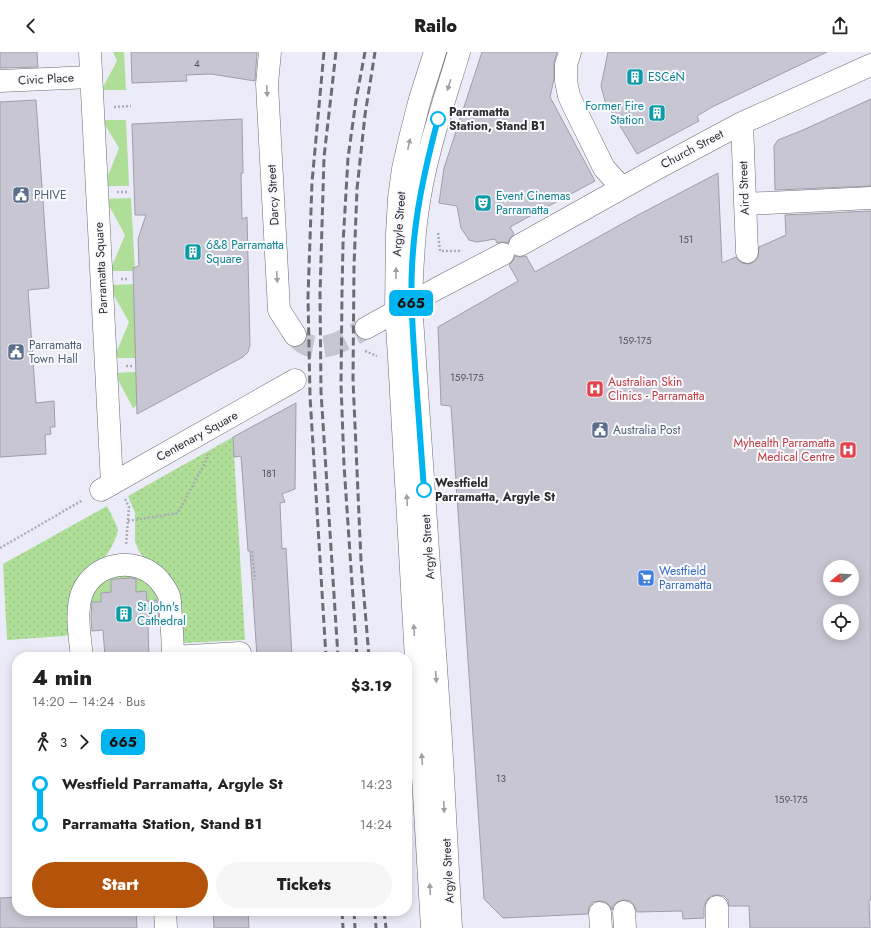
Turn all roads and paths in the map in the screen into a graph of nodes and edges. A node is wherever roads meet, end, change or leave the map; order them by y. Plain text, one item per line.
1 (90, 52) edge
2 (270, 52) edge
3 (435, 52) edge
4 (459, 52) edge
5 (570, 52) edge
6 (583, 52) edge
7 (871, 65) edge
8 (91, 77) junction
9 (0, 82) edge
10 (742, 123) junction
11 (622, 188) junction
12 (871, 198) edge
13 (745, 204) junction
14 (747, 252) dead end
15 (403, 307) junction
16 (366, 328) tunnel mouth
17 (295, 334) tunnel mouth
18 (295, 380) dead end
19 (199, 434) junction
20 (105, 488) junction
21 (128, 521) junction
22 (0, 548) edge
23 (252, 551) dead end
24 (125, 564) junction
25 (255, 580) dead end
26 (82, 652) edge
27 (173, 652) edge
28 (717, 907) dead end
29 (165, 916) edge
30 (166, 928) edge
31 (432, 928) edge
32 (451, 928) edge
33 (717, 928) edge

1 - 8 street, Parramatta Square
2 -> 17 street, Darcy Street
15 -> 3 street, Argyle Street
4 -> 15 street, Argyle Street
5 - 11 street
6 - 11 street
7 - 10 street, Church Street
8 - 9 street, Civic Place
8 - 20 street, Parramatta Square
10 - 11 street, Church Street
10 - 13 street, Aird Street
11 - 15 street, Church Street
12 - 13 street
13 - 14 street, Aird Street
15 - 16 street, Church Street
31 -> 15 street, Argyle Street
15 -> 32 street, Argyle Street
18 - 19 street, Centenary Square
19 - 20 street, Centenary Square
19 - 21 path
20 - 21 path
20 - 22 path
21 - 24 path
23 - 25 path
24 - 26 street
24 - 27 street
28 - 33 street
29 - 30 street

